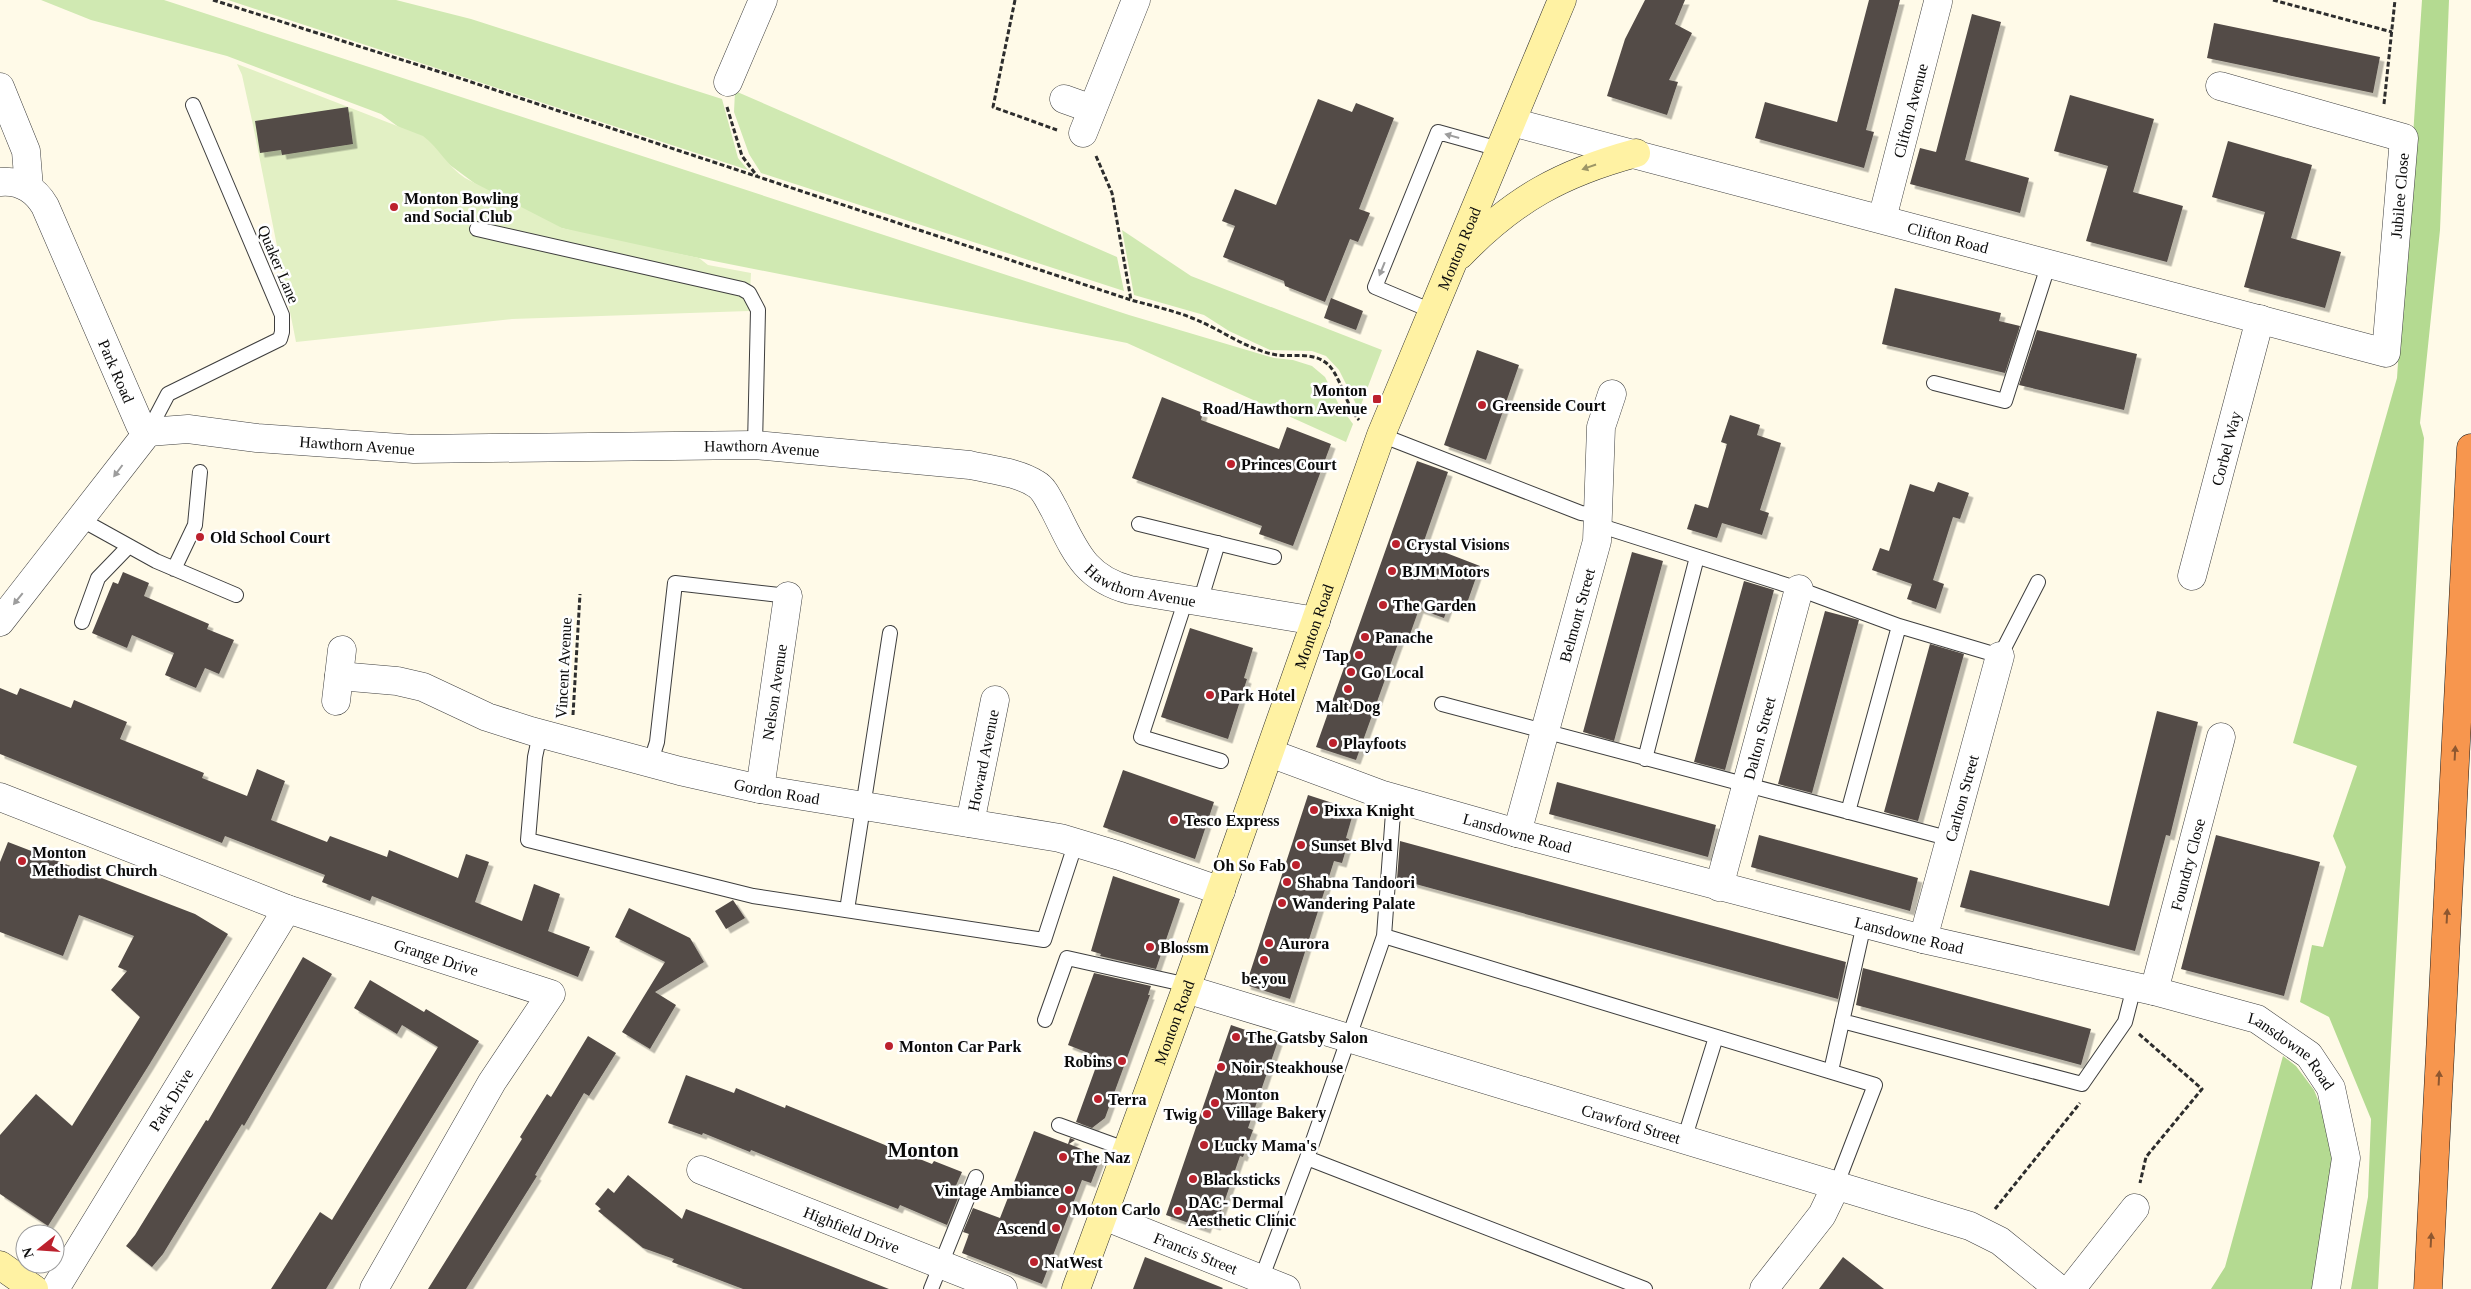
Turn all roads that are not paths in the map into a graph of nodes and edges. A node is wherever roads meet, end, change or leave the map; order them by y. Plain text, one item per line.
1 (763, 0) edge
2 (1136, 0) edge
3 (1562, 0) edge
4 (1938, 2) dead end
5 (728, 82) road end
6 (2220, 86) dead end
7 (0, 87) edge
8 (1064, 99) dead end
9 (193, 105) dead end
10 (1512, 122) junction
11 (1499, 149) junction
12 (1636, 153) junction
13 (0, 182) edge
14 (29, 188) junction
15 (1882, 219) junction
16 (476, 229) dead end
17 (2049, 263) junction
18 (1451, 264) junction
19 (1432, 311) junction
20 (2260, 320) junction
21 (2386, 353) joint
22 (1934, 384) dead end
23 (1612, 394) dead end
24 (148, 432) junction
25 (1381, 433) junction
26 (755, 445) junction
27 (2471, 448) edge
28 (200, 472) dead end
29 (82, 520) junction
30 (1598, 520) junction
31 (1139, 524) dead end
32 (1218, 543) junction
33 (128, 547) junction
34 (1274, 557) dead end
35 (1697, 557) junction
36 (174, 569) junction
37 (2192, 576) dead end
38 (2038, 582) dead end
39 (1799, 590) junction
40 (236, 595) dead end
41 (788, 596) joint
42 (1193, 601) junction
43 (0, 622) edge
44 (82, 622) dead end
45 (1316, 622) junction
46 (1898, 626) junction
47 (890, 633) dead end
48 (2000, 656) junction
49 (339, 676) dead end
50 (995, 700) dead end
51 (1442, 704) dead end
52 (1545, 732) junction
53 (540, 734) junction
54 (2220, 737) dead end
55 (1270, 753) junction
56 (1645, 759) junction
57 (1220, 762) dead end
58 (650, 764) junction
59 (1748, 786) junction
60 (760, 789) junction
61 (0, 797) edge
62 (1394, 798) junction
63 (864, 806) junction
64 (1848, 812) junction
65 (970, 822) junction
66 (1517, 834) junction
67 (1951, 839) junction
68 (1076, 842) junction
69 (1719, 887) junction
70 (1221, 892) junction
71 (287, 909) junction
72 (847, 910) junction
73 (1864, 924) junction
74 (1384, 936) junction
75 (1923, 939) junction
76 (1187, 987) junction
77 (2144, 989) junction
78 (1045, 1020) dead end
79 (1842, 1021) junction
80 (1716, 1037) junction
81 (1348, 1038) junction
82 (1831, 1071) junction
83 (1059, 1125) dead end
84 (1684, 1140) junction
85 (1128, 1150) junction
86 (1307, 1158) junction
87 (701, 1170) dead end
88 (976, 1176) dead end
89 (1836, 1186) junction
90 (2135, 1208) road end
91 (1104, 1216) junction
92 (0, 1265) edge
93 (936, 1277) edge
94 (1259, 1284) edge
95 (34, 1289) edge
96 (55, 1289) edge
97 (374, 1289) edge
98 (1003, 1289) edge
99 (1076, 1289) edge
100 (1286, 1289) edge
101 (1645, 1289) edge
102 (1764, 1289) edge
103 (2059, 1289) edge
104 (2071, 1289) edge
105 (2326, 1289) edge
106 (2428, 1289) edge

1 - 5 street
2 - 8 street
3 - 10 main road, Monton Road
4 - 15 street, Clifton Avenue
6 - 21 street, Jubilee Close
7 - 14 street
9 - 24 lane, Quaker Lane
10 - 11 main road, Monton Road
10 - 12 street, Clifton Road
11 - 18 main road, Monton Road
11 -> 19 lane
12 - 15 street, Clifton Road
12 -> 18 main road
13 - 14 street
14 - 24 street, Park Road
15 - 17 street, Clifton Road
16 - 26 lane
17 - 20 street, Clifton Road
17 - 22 lane
18 - 19 main road, Monton Road
19 - 25 main road, Monton Road
20 - 21 street, Clifton Road
20 - 37 street, Corbel Way
23 - 30 street, Belmont Street
24 - 26 street, Hawthorn Avenue
24 -> 29 street
25 - 30 lane
25 - 45 main road, Monton Road
26 - 42 street, Hawthorn Avenue
106 -> 27 highway
28 - 36 lane
29 - 33 lane
29 -> 43 street
30 - 35 lane
30 - 52 street, Belmont Street
31 - 32 lane
32 - 34 lane
32 - 42 lane
33 - 36 lane
33 - 44 lane
35 - 39 lane
35 - 56 lane
36 - 40 lane
38 - 48 lane
39 - 46 lane
39 - 59 street, Dalton Street
41 - 58 lane
41 - 60 street, Nelson Avenue
42 - 45 street, Hawthorn Avenue
42 - 57 lane
45 - 55 main road, Monton Road
46 - 48 lane
46 - 64 lane
47 - 63 lane
48 - 67 street, Carlton Street
49 - 53 street, Gordon Road
50 - 65 street, Howard Avenue
51 - 52 lane
52 - 56 lane
52 - 66 street, Belmont Street
53 - 58 street, Gordon Road
53 - 72 lane
54 - 77 street, Foundry Close
55 - 62 street, Lansdowne Road
55 - 70 main road, Monton Road
56 - 59 lane
58 - 60 street, Gordon Road
59 - 64 lane
59 - 69 street, Dalton Street
60 - 63 street, Gordon Road
61 - 71 street, Grange Drive
62 - 66 street, Lansdowne Road
62 - 74 lane
63 - 65 street, Gordon Road
63 - 72 lane
64 - 67 lane
65 - 68 street, Gordon Road
66 - 69 street, Lansdowne Road
67 - 75 street, Carlton Street
68 - 70 street, Gordon Road
68 - 72 lane
69 - 73 street, Lansdowne Road
70 - 76 main road, Monton Road
71 - 96 street, Park Drive
71 - 97 street, Grange Drive
73 - 75 street, Lansdowne Road
73 - 79 lane
74 - 80 lane
74 - 81 lane
75 - 77 street, Lansdowne Road
76 - 78 lane
76 - 81 street, Crawford Street
76 - 85 main road, Monton Road
77 - 79 lane
77 - 105 street, Lansdowne Road
79 - 82 lane
80 - 82 lane
80 - 84 lane
81 - 84 street, Crawford Street
81 - 86 lane
82 - 89 lane
83 - 85 lane
84 - 89 street, Crawford Street
85 - 91 main road, Monton Road
86 - 94 lane
86 - 101 lane
87 - 93 street, Highfield Drive
88 - 93 lane
89 - 102 street
89 - 103 street, Crawford Street
90 - 104 street
91 - 94 street, Francis Street
91 - 99 main road, Monton Road
92 - 95 main road
93 - 98 street, Highfield Drive
94 - 100 street, Francis Street

